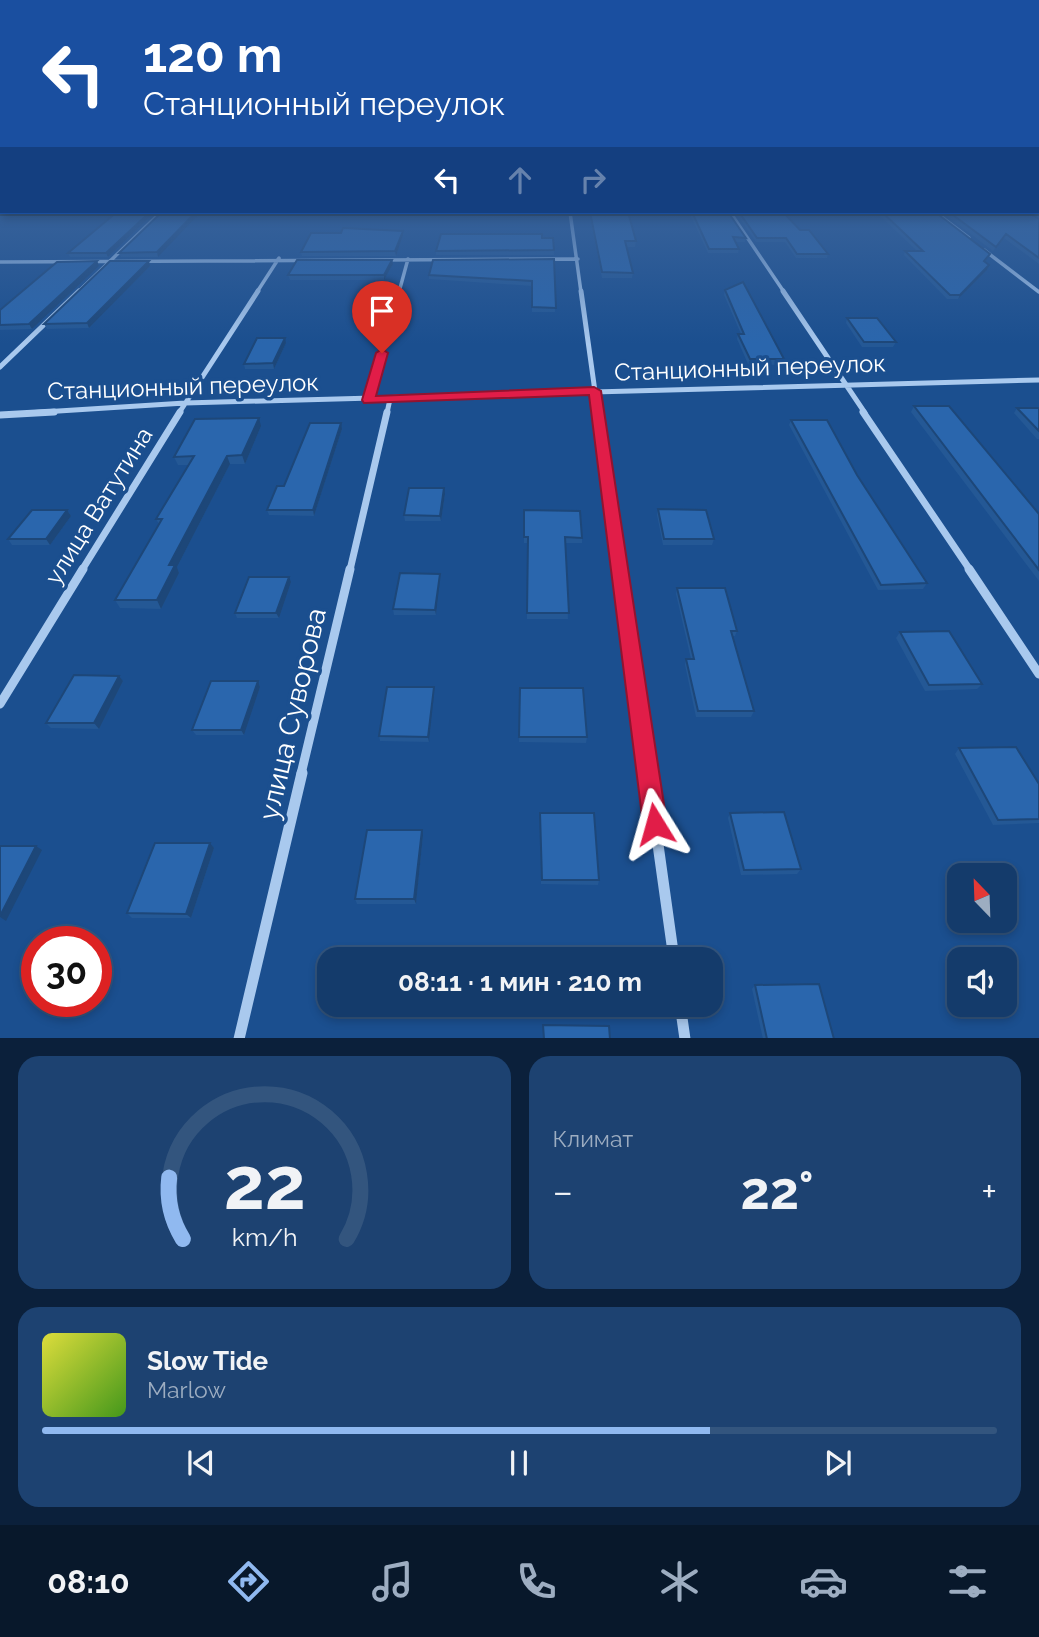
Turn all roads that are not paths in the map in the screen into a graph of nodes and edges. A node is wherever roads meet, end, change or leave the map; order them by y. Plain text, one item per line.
1 (125, 246) edge
2 (576, 246) edge
3 (753, 246) edge
4 (980, 246) edge
5 (279, 258) junction
6 (408, 258) junction
7 (578, 258) junction
8 (111, 260) junction
9 (0, 262) edge
10 (1039, 292) edge
11 (0, 366) edge
12 (1039, 380) edge
13 (843, 384) junction
14 (594, 391) junction
15 (390, 399) junction
16 (368, 400) junction
17 (185, 402) junction
18 (0, 415) edge
19 (1039, 674) edge
20 (0, 704) edge
21 (672, 947) edge
22 (682, 1017) edge
23 (239, 1038) edge
24 (685, 1038) edge

1 - 8 street
2 - 7 street
3 - 13 street
4 - 10 street
5 - 6 street
5 - 8 street
5 - 17 street, улица Ватутина
6 - 7 street
6 - 16 street
7 - 14 street
8 - 9 street
8 - 11 street
12 - 13 street, Станционный переулок
13 - 14 street, Станционный переулок
13 - 19 street
14 - 15 street, Станционный переулок
14 - 21 street
15 - 16 street, Станционный переулок
15 - 23 street, улица Суворова
16 - 17 street, Станционный переулок
17 - 18 street, Станционный переулок
17 - 20 street, улица Ватутина
22 - 24 street

